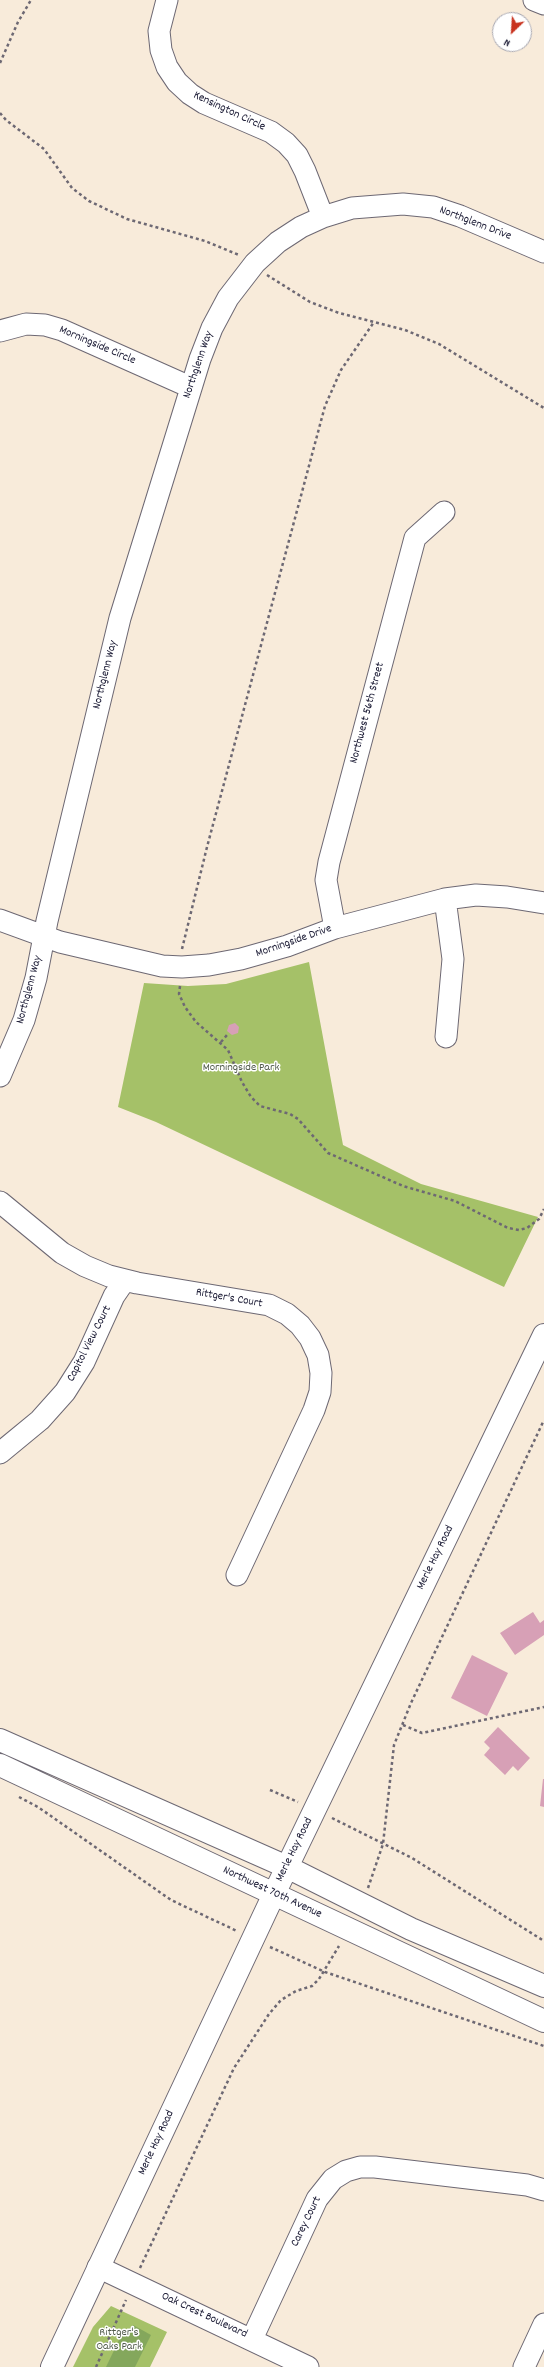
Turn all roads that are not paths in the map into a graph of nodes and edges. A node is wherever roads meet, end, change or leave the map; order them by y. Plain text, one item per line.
1 (167, 0) edge
2 (534, 0) edge
3 (544, 4) edge
4 (323, 217) junction
5 (544, 252) edge
6 (238, 283) joint
7 (0, 331) edge
8 (190, 387) junction
9 (444, 512) dead end
10 (444, 899) junction
11 (544, 903) edge
12 (0, 920) edge
13 (335, 928) junction
14 (44, 936) junction
15 (446, 1037) dead end
16 (0, 1076) edge
17 (0, 1202) edge
18 (125, 1280) junction
19 (544, 1335) edge
20 (0, 1453) edge
21 (237, 1575) dead end
22 (0, 1740) edge
23 (0, 1765) edge
24 (287, 1867) junction
25 (274, 1894) junction
26 (544, 1986) edge
27 (544, 2022) edge
28 (536, 2188) edge
29 (98, 2267) junction
30 (544, 2324) edge
31 (252, 2339) junction
32 (52, 2367) edge
33 (308, 2367) edge
34 (524, 2367) edge

1 - 4 street, Kensington Circle
2 - 3 street
4 - 5 street, Northglenn Drive
4 - 6 street, Northglenn Drive
6 - 8 street, Northglenn Way
7 - 8 street, Morningside Circle
8 - 14 street, Northglenn Way
9 - 13 street, Northwest 56th Street
10 - 11 street, Morningside Drive
10 - 13 street, Morningside Drive
10 - 15 street
12 - 14 street
13 - 14 street, Morningside Drive
14 - 16 street, Northglenn Way
17 - 18 street, Rittger's Court
18 - 20 street, Capitol View Court
18 - 21 street, Rittger's Court
19 - 24 main road, Merle Hay Road
22 - 24 main road
23 - 25 main road, Northwest 70th Avenue
24 - 25 main road, Merle Hay Road
24 - 26 main road
25 - 27 main road, Northwest 70th Avenue
25 - 29 main road, Merle Hay Road
28 - 31 street, Carey Court
29 - 31 street, Oak Crest Boulevard
29 - 32 main road, Merle Hay Road
30 - 34 street
31 - 33 street, Oak Crest Boulevard

